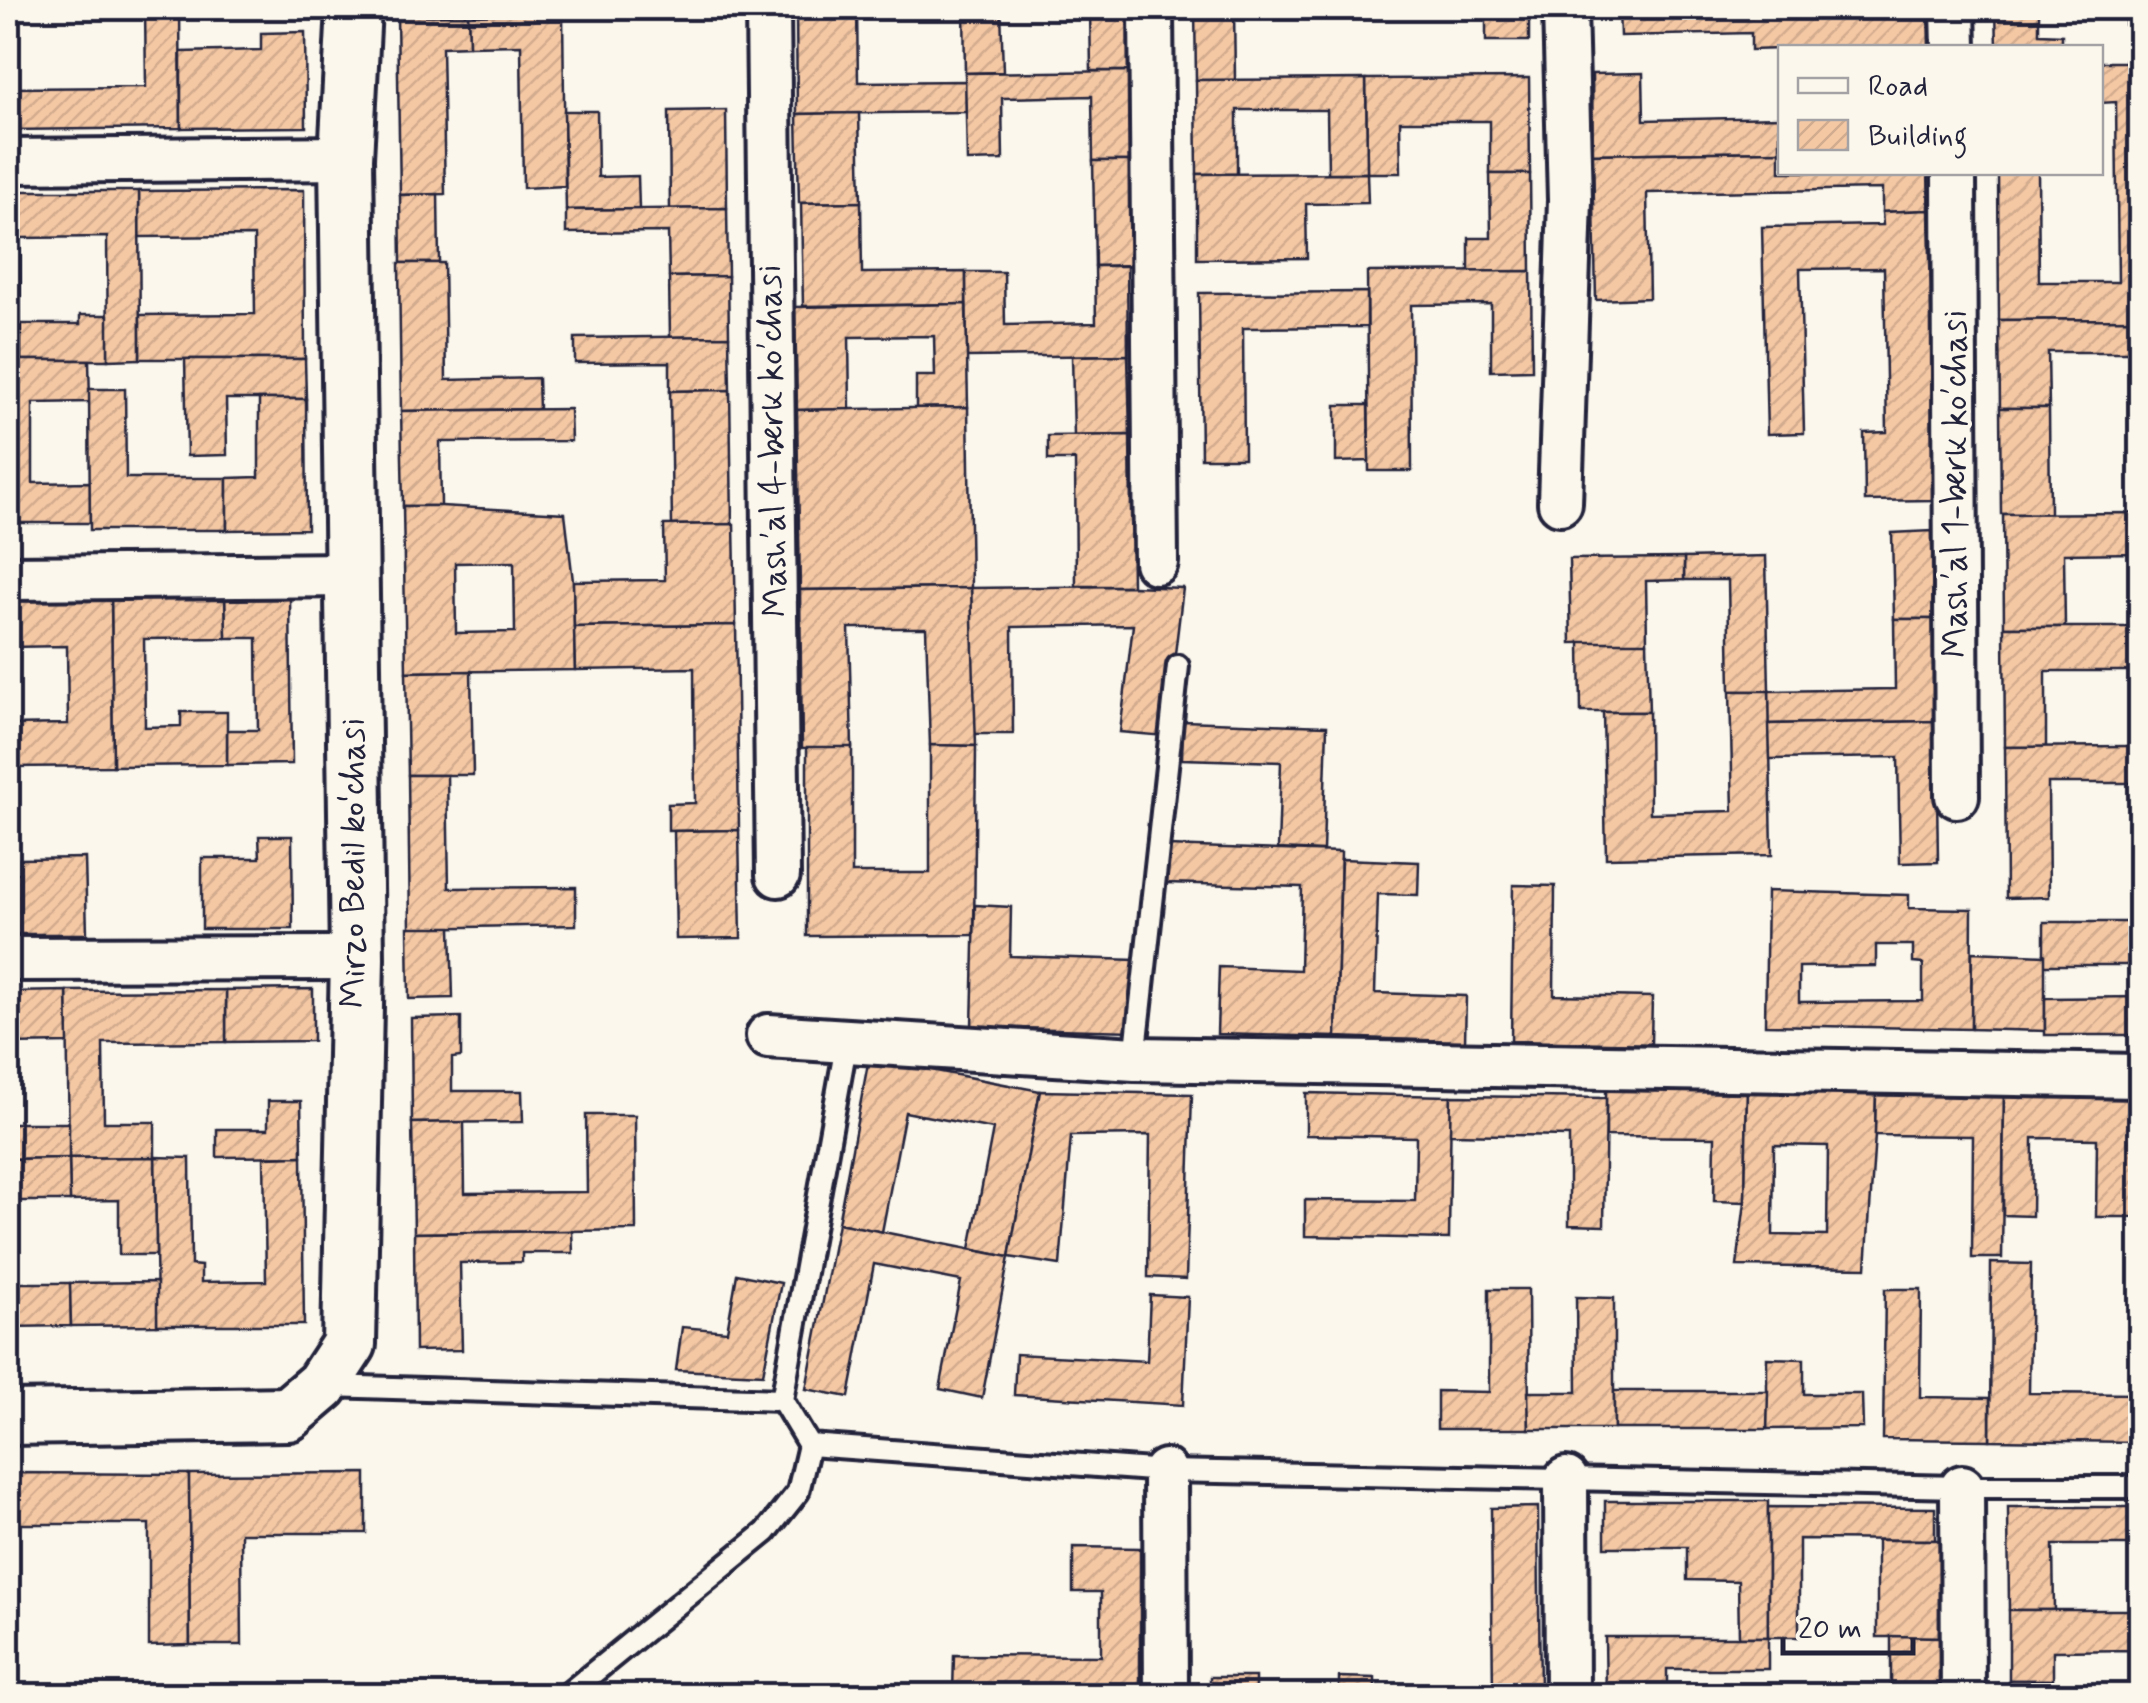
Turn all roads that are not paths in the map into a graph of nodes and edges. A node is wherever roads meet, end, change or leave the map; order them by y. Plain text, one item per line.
1 (354, 8) edge
2 (768, 8) edge
3 (1151, 8) edge
4 (1566, 8) edge
5 (1954, 8) edge
6 (1954, 45) edge
7 (346, 158) junction
8 (8, 161) edge
9 (1954, 175) edge
10 (1560, 502) dead end
11 (1156, 562) dead end
12 (351, 575) junction
13 (8, 578) edge
14 (1178, 666) dead end
15 (1957, 796) dead end
16 (778, 875) dead end
17 (356, 958) junction
18 (8, 959) edge
19 (768, 1036) dead end
20 (847, 1040) junction
21 (1135, 1059) junction
22 (2140, 1076) edge
23 (322, 1385) junction
24 (782, 1400) junction
25 (8, 1418) edge
26 (808, 1445) junction
27 (1165, 1471) junction
28 (1566, 1479) junction
29 (1962, 1487) junction
30 (2140, 1487) edge
31 (566, 1696) edge
32 (1166, 1696) edge
33 (1567, 1696) edge
34 (1963, 1696) edge

1 - 7 street, Mirzo Bedil koʻchasi
2 - 16 street, Mashʼal 4-berk koʼchasi
3 - 11 street
4 - 10 street
5 - 6 street
7 - 8 street
7 - 12 street, Mirzo Bedil koʻchasi
9 - 15 street, Mashʼal 1-berk koʼchasi
12 - 13 street
12 - 17 street, Mirzo Bedil koʻchasi
14 - 21 lane
17 - 18 street
17 - 23 street, Mirzo Bedil koʻchasi
19 - 20 street
20 - 21 street
20 - 24 lane
21 - 22 street
23 - 24 lane
23 - 25 street, Mirzo Bedil koʻchasi
24 - 26 lane
26 - 27 lane
26 - 31 lane
27 - 28 lane
27 - 32 street
28 - 29 lane
28 - 33 street
29 - 30 lane
29 - 34 street

